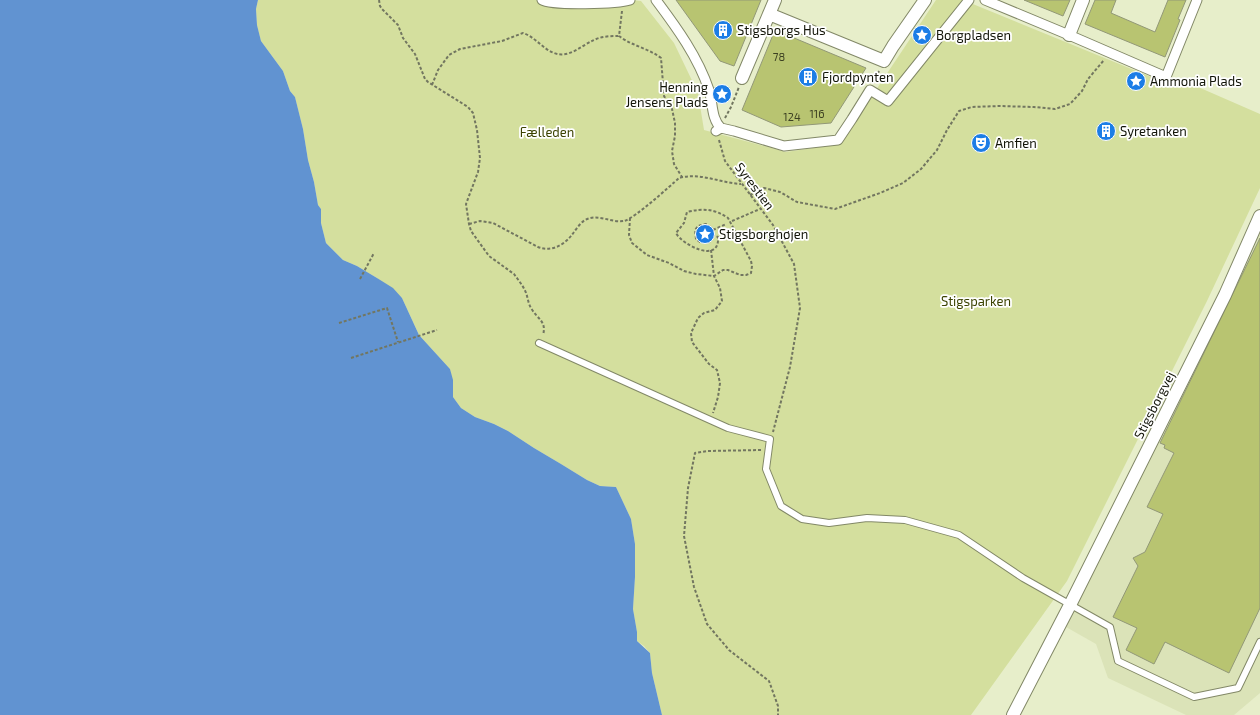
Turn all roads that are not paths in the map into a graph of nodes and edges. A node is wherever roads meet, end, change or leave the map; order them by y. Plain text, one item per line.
1 (542, 0) edge
2 (630, 0) edge
3 (656, 0) edge
4 (775, 0) edge
5 (925, 0) edge
6 (970, 0) edge
7 (985, 0) edge
8 (1083, 0) edge
9 (1197, 0) edge
10 (769, 14) junction
11 (1069, 35) junction
12 (742, 78) road end
13 (1260, 216) edge
14 (540, 343) road end
15 (1070, 605) junction
16 (1260, 642) edge
17 (1013, 715) edge

1 - 2 street
3 - 6 street
4 - 10 street
5 - 10 street
7 - 11 street
8 - 11 street
9 - 11 street
10 - 12 street
13 - 15 street, Stigsborgvej
14 - 15 lane
15 - 16 lane
15 - 17 street, Stigsborgvej

